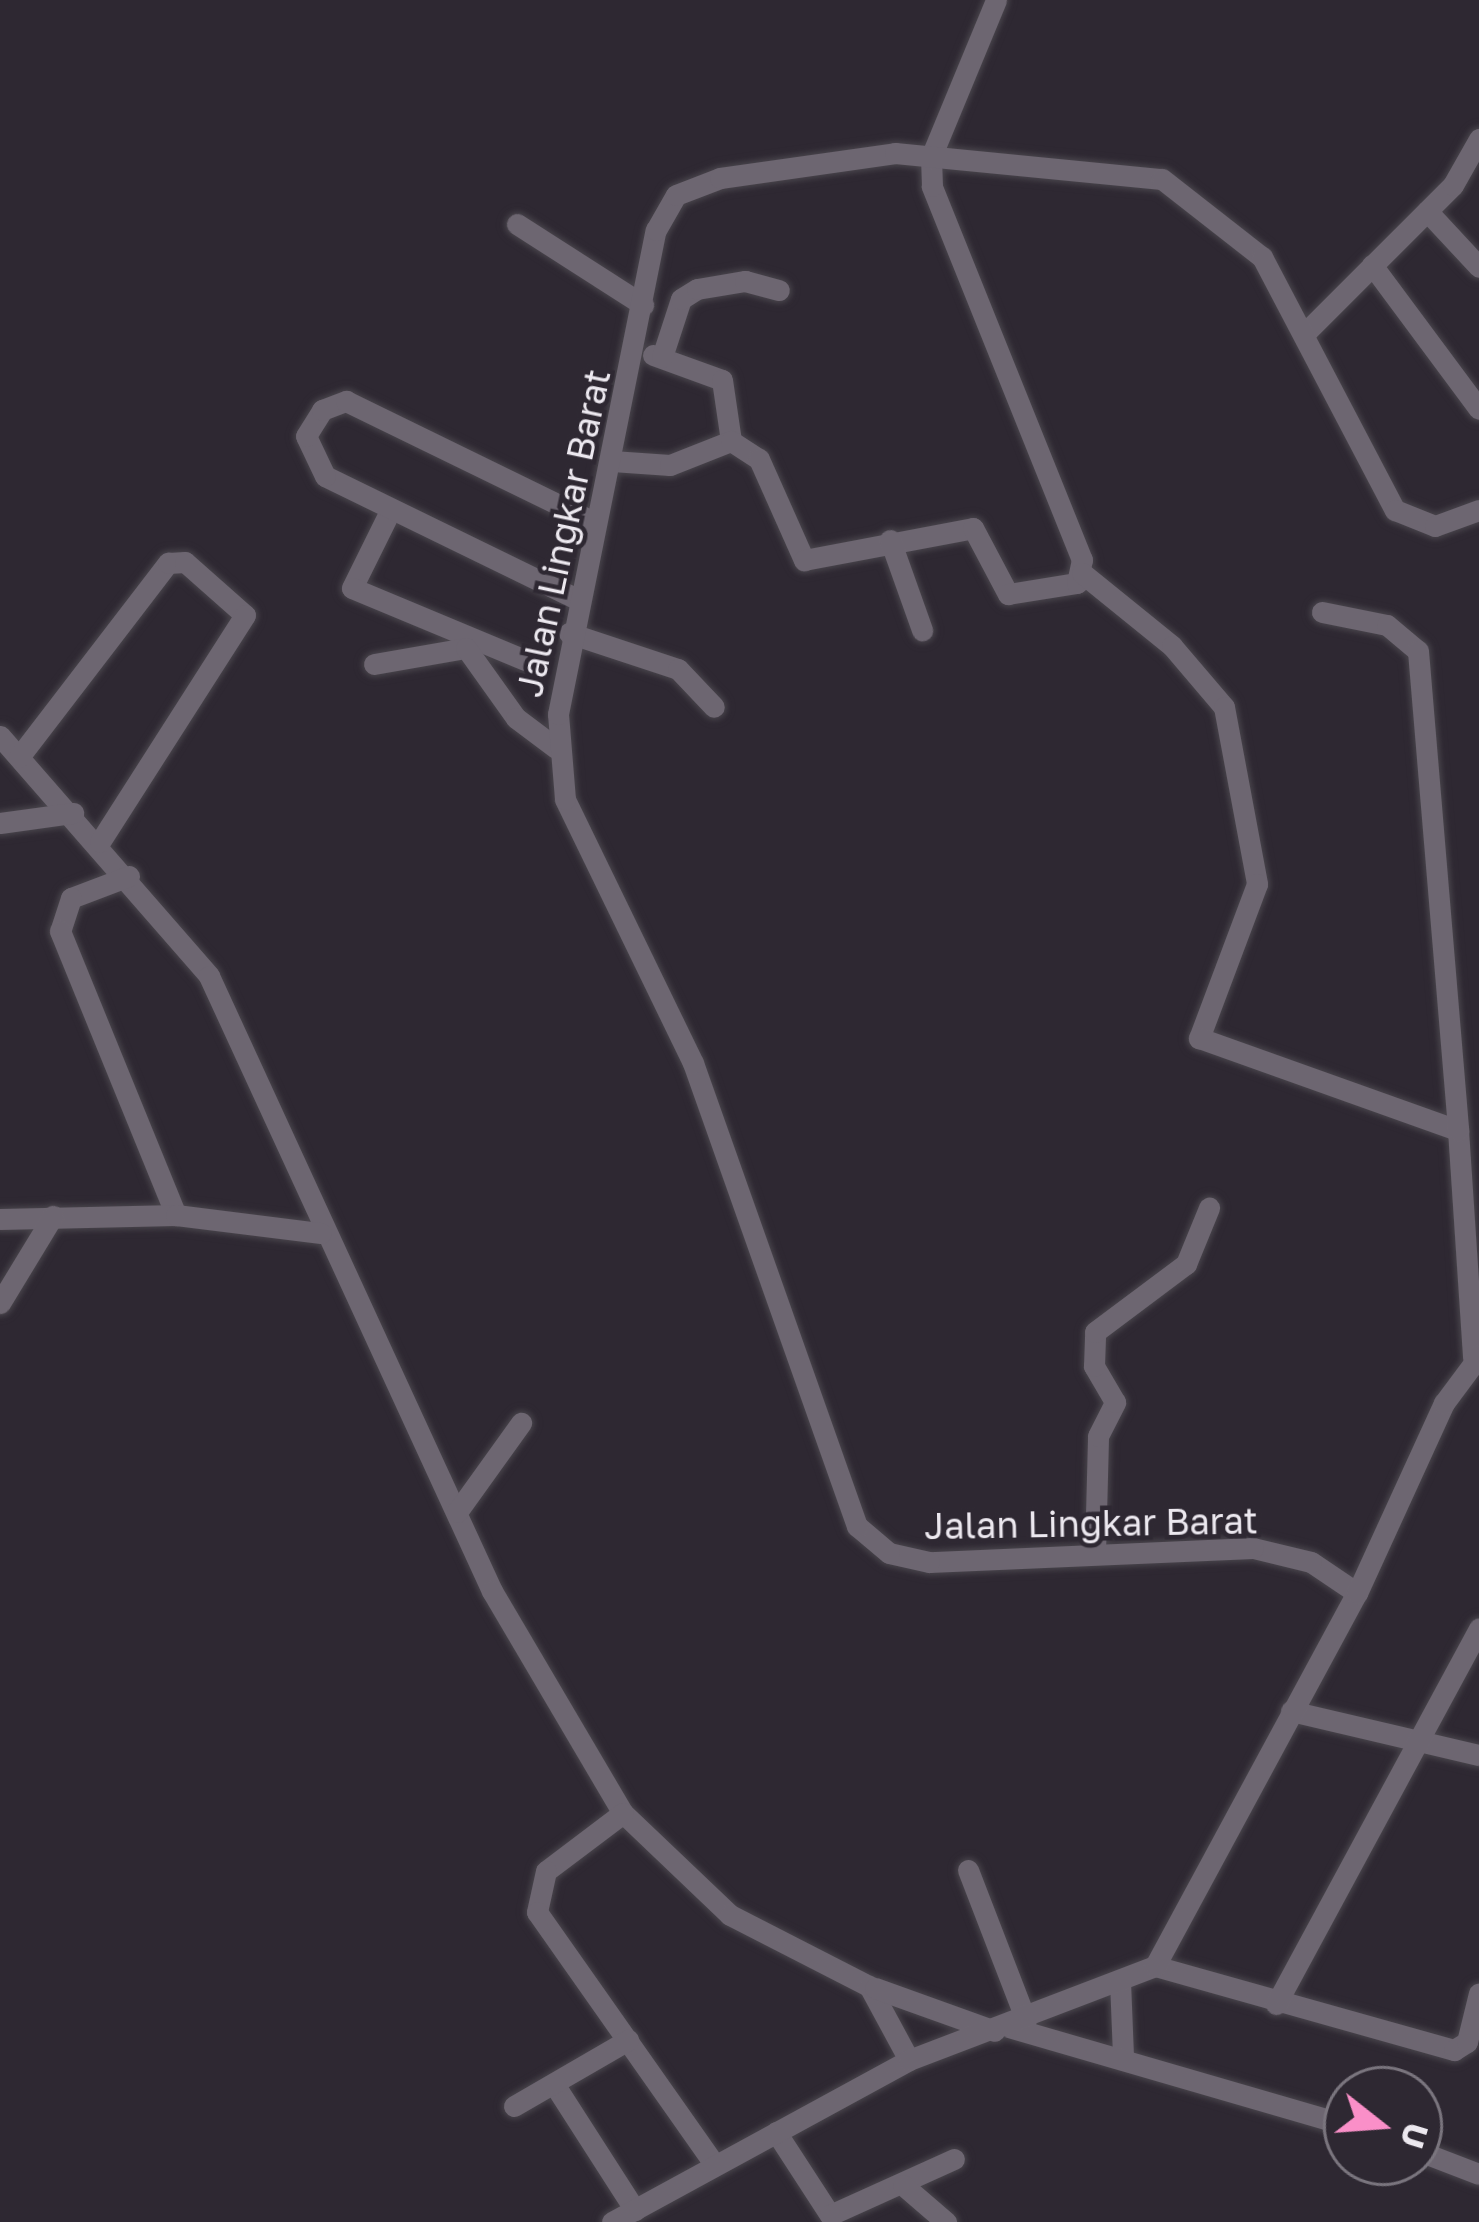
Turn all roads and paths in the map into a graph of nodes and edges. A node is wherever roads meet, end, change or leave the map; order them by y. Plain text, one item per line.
1 (996, 0) edge
2 (1479, 139) edge
3 (931, 157) junction
4 (1426, 211) junction
5 (517, 224) dead end
6 (1372, 266) junction
7 (1479, 267) edge
8 (779, 290) dead end
9 (643, 305) junction
10 (1305, 333) junction
11 (635, 350) junction
12 (662, 357) junction
13 (1479, 409) edge
14 (731, 441) junction
15 (612, 461) junction
16 (391, 509) junction
17 (1479, 510) edge
18 (596, 524) junction
19 (890, 540) junction
20 (1082, 573) junction
21 (577, 599) junction
22 (1322, 611) dead end
23 (922, 630) dead end
24 (569, 633) junction
25 (565, 659) junction
26 (525, 661) junction
27 (374, 664) dead end
28 (488, 665) junction
29 (714, 707) dead end
30 (0, 736) edge
31 (556, 748) junction
32 (19, 757) junction
33 (73, 813) junction
34 (0, 823) edge
35 (100, 842) junction
36 (129, 876) junction
37 (1458, 1130) junction
38 (1209, 1208) dead end
39 (176, 1215) junction
40 (53, 1216) junction
41 (0, 1219) edge
42 (320, 1233) junction
43 (0, 1303) edge
44 (1476, 1357) edge
45 (521, 1423) dead end
46 (457, 1512) junction
47 (1095, 1552) junction
48 (1357, 1593) junction
49 (1479, 1628) edge
50 (1291, 1711) junction
51 (1426, 1742) junction
52 (1479, 1755) edge
53 (622, 1813) junction
54 (968, 1870) dead end
55 (1155, 1966) junction
56 (1120, 1981) junction
57 (869, 1986) junction
58 (1479, 1993) edge
59 (1276, 2004) junction
60 (1010, 2026) junction
61 (628, 2040) junction
62 (1123, 2055) junction
63 (909, 2060) junction
64 (554, 2084) junction
65 (514, 2107) dead end
66 (1323, 2118) edge
67 (776, 2132) junction
68 (954, 2159) dead end
69 (1443, 2160) edge
70 (715, 2165) junction
71 (1479, 2174) edge
72 (903, 2185) junction
73 (635, 2210) junction
74 (822, 2218) edge
75 (612, 2222) edge
76 (946, 2222) edge

1 - 3 street
2 - 4 street
3 - 9 street, Jalan Lingkar Barat
3 - 10 street, Jalan Lingkar Barat
3 - 20 street
4 - 6 street
4 - 7 street
5 - 9 street
6 - 10 street
6 - 13 street
8 - 12 street
9 - 11 street, Jalan Lingkar Barat
10 - 17 street, Jalan Lingkar Barat
11 - 12 street
11 - 15 street, Jalan Lingkar Barat
12 - 14 street
14 - 15 street
14 - 19 street
15 - 18 street, Jalan Lingkar Barat
16 - 18 street
16 - 21 street
16 - 26 street
18 - 21 street, Jalan Lingkar Barat
19 - 20 street
19 - 23 street
20 - 37 street
21 - 24 street, Jalan Lingkar Barat
22 - 37 street
24 - 25 street, Jalan Lingkar Barat
24 - 29 street
25 - 26 street
25 - 31 street, Jalan Lingkar Barat
26 - 28 street
27 - 28 street
28 - 31 street
30 - 32 street
31 - 47 street, Jalan Lingkar Barat
32 - 33 street
32 - 35 street
33 - 34 street
33 - 35 street
35 - 36 street
36 - 39 street
36 - 42 street
37 - 44 street
38 - 47 street
39 - 40 street
39 - 42 street
40 - 41 street
40 - 43 street
42 - 46 street
44 - 48 street
45 - 46 street
46 - 53 street
47 - 48 street, Jalan Lingkar Barat
48 - 50 street
49 - 51 street
50 - 51 street
50 - 55 street
51 - 52 street
51 - 59 street
53 - 57 street
53 - 61 street
54 - 60 street
55 - 56 street
55 - 59 street
56 - 60 street
56 - 62 street
57 - 60 street
57 - 63 street
58 - 59 street
60 - 62 street
60 - 63 street
61 - 64 street
61 - 70 street
62 - 66 street
63 - 67 street
64 - 65 street
64 - 73 street
67 - 70 street
67 - 74 street
68 - 72 street
69 - 71 street
70 - 73 street
72 - 74 street
72 - 76 street
73 - 75 street

